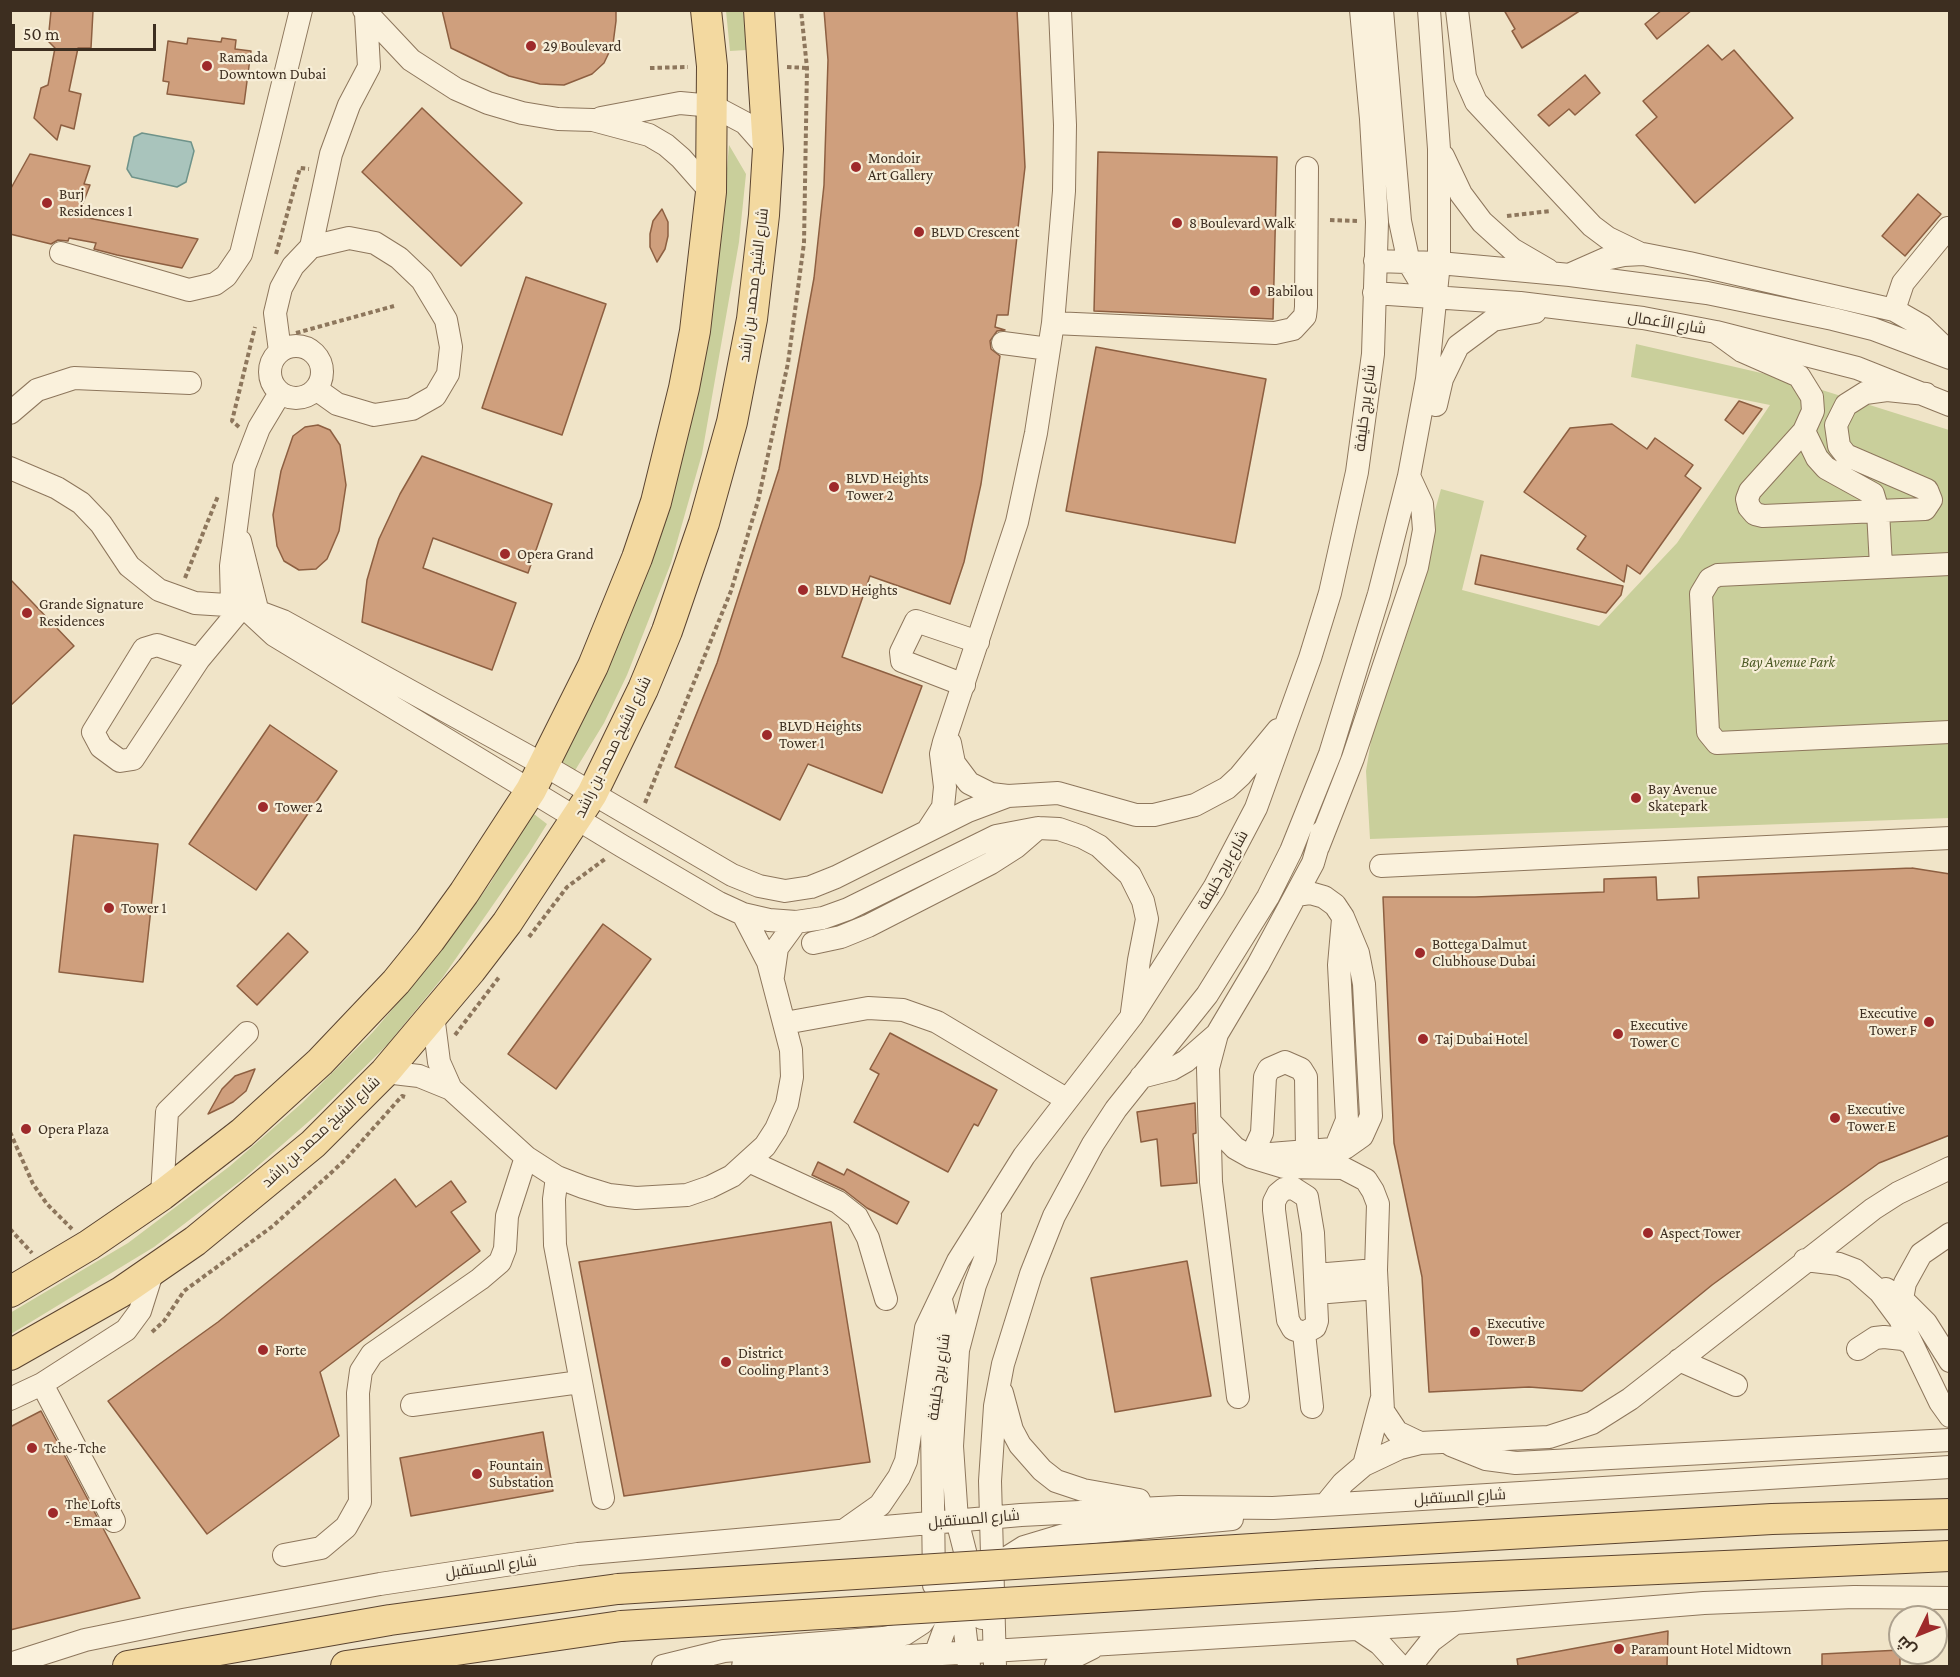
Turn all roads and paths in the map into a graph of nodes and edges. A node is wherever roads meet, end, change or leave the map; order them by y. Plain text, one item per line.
1 (302, 10) edge
2 (706, 10) edge
3 (759, 10) edge
4 (1060, 10) edge
5 (1361, 10) edge
6 (1382, 10) edge
7 (1430, 10) edge
8 (1457, 10) edge
9 (365, 12) edge
10 (411, 60) junction
11 (712, 66) junction
12 (369, 67) junction
13 (650, 68) dead end
14 (713, 106) junction
15 (593, 120) junction
16 (768, 149) junction
17 (1440, 149) junction
18 (1306, 168) dead end
19 (311, 169) dead end
20 (711, 192) junction
21 (1578, 213) junction
22 (1330, 220) dead end
23 (1377, 222) junction
24 (1482, 222) junction
25 (1948, 228) dead end
26 (311, 247) junction
27 (61, 253) dead end
28 (1643, 254) junction
29 (275, 258) dead end
30 (1375, 261) junction
31 (1409, 263) junction
32 (1439, 263) junction
33 (1562, 274) junction
34 (1374, 293) junction
35 (1435, 296) junction
36 (394, 306) dead end
37 (1562, 309) junction
38 (1894, 310) junction
39 (1053, 323) junction
40 (256, 325) dead end
41 (1716, 332) junction
42 (1003, 343) dead end
43 (279, 345) junction
44 (250, 348) junction
45 (1049, 349) junction
46 (1950, 353) edge
47 (1950, 358) edge
48 (190, 383) dead end
49 (316, 389) junction
50 (280, 393) junction
51 (1926, 394) junction
52 (1950, 405) edge
53 (10, 413) edge
54 (1804, 431) junction
55 (245, 432) dead end
56 (10, 468) edge
57 (1410, 469) junction
58 (220, 492) dead end
59 (1940, 503) edge
60 (1878, 511) junction
61 (1950, 564) edge
62 (1881, 566) junction
63 (176, 599) junction
64 (244, 606) junction
65 (978, 642) junction
66 (199, 659) junction
67 (964, 686) junction
68 (1285, 722) junction
69 (949, 732) junction
70 (1950, 732) edge
71 (537, 777) junction
72 (1316, 790) junction
73 (1008, 796) junction
74 (585, 806) junction
75 (1038, 828) junction
76 (928, 830) junction
77 (1950, 838) edge
78 (1318, 847) junction
79 (1381, 866) dead end
80 (1296, 895) junction
81 (743, 914) junction
82 (796, 922) junction
83 (813, 943) dead end
84 (772, 980) junction
85 (433, 1015) junction
86 (1132, 1016) junction
87 (785, 1023) junction
88 (247, 1033) dead end
89 (1217, 1034) junction
90 (1167, 1071) junction
91 (385, 1072) junction
92 (1141, 1077) junction
93 (451, 1089) junction
94 (1066, 1100) junction
95 (1210, 1112) junction
96 (10, 1132) edge
97 (1307, 1150) junction
98 (526, 1157) junction
99 (1251, 1157) junction
100 (751, 1161) junction
101 (1950, 1168) edge
102 (558, 1177) junction
103 (162, 1196) junction
104 (991, 1211) junction
105 (1313, 1233) junction
106 (1950, 1234) edge
107 (1277, 1238) junction
108 (89, 1245) junction
109 (1805, 1260) junction
110 (153, 1270) junction
111 (1376, 1279) junction
112 (1868, 1280) junction
113 (1316, 1284) junction
114 (10, 1292) edge
115 (886, 1299) dead end
116 (1902, 1299) junction
117 (941, 1300) junction
118 (1304, 1333) junction
119 (1912, 1344) junction
120 (1858, 1348) dead end
121 (10, 1355) edge
122 (1679, 1360) junction
123 (1950, 1361) edge
124 (1003, 1364) junction
125 (580, 1382) junction
126 (42, 1384) junction
127 (1736, 1385) dead end
128 (1238, 1397) dead end
129 (10, 1399) edge
130 (1381, 1399) junction
131 (412, 1405) dead end
132 (1312, 1407) dead end
133 (1950, 1416) edge
134 (1950, 1440) edge
135 (1446, 1442) junction
136 (1420, 1443) junction
137 (1364, 1465) junction
138 (1950, 1467) edge
139 (603, 1498) dead end
140 (1325, 1505) junction
141 (1179, 1507) junction
142 (1273, 1508) junction
143 (1945, 1513) edge
144 (991, 1518) junction
145 (957, 1520) junction
146 (114, 1521) dead end
147 (932, 1523) junction
148 (842, 1530) junction
149 (284, 1555) dead end
150 (1946, 1557) edge
151 (992, 1567) junction
152 (964, 1580) junction
153 (1950, 1598) edge
154 (935, 1607) junction
155 (1455, 1623) junction
156 (1358, 1629) junction
157 (85, 1640) junction
158 (1115, 1642) junction
159 (10, 1654) edge
160 (995, 1658) edge
161 (968, 1660) edge
162 (935, 1661) edge
163 (10, 1664) edge
164 (128, 1666) edge
165 (346, 1666) edge
166 (663, 1666) edge
167 (743, 1666) edge
168 (751, 1666) edge
169 (1056, 1666) edge
170 (1400, 1666) edge
171 (1411, 1666) edge

1 - 27 street
2 - 11 main road
3 - 16 main road, شارع الشيخ محمد بن راشد
4 - 39 street
5 - 23 street, شارع برج خليفة
6 - 31 street
7 - 17 street
8 - 21 street
9 - 10 street
9 - 12 street
10 - 12 street
10 - 15 street
11 - 13 path
11 - 14 main road
12 - 26 street
14 - 15 street
14 - 16 street
14 - 20 main road
15 - 20 street
16 - 74 main road, شارع الشيخ محمد بن راشد
17 - 24 street
17 - 32 street
18 - 39 street
19 - 29 path
20 - 71 main road
21 - 24 path
21 - 28 street
22 - 23 path
23 - 30 street, شارع برج خليفة
24 - 33 street
25 - 38 street
26 - 43 street
26 - 49 street
28 - 33 street
28 - 38 street
30 - 31 street
30 - 34 street, شارع برج خليفة
31 - 32 street
31 - 35 street
32 - 33 street
32 - 35 street
33 - 47 street
34 - 35 street, شارع الأعمال
34 - 68 street, شارع برج خليفة
35 - 37 street, شارع الأعمال
35 - 57 street
36 - 43 path
37 - 41 street, شارع الأعمال
37 - 57 street
38 - 46 street
39 - 45 street
40 - 44 path
41 - 51 street, شارع الأعمال
41 - 54 street
42 - 45 street
43 - 44 path
43 - 49 street
43 - 50 street
44 - 55 path
45 - 65 street
48 - 53 street
49 - 50 street
50 - 64 street
51 - 52 street, شارع الأعمال
51 - 59 street
54 - 60 street
54 - 60 street
56 - 63 street
57 - 72 street
57 - 78 street
58 - 63 path
59 - 60 street
60 - 62 street
61 - 62 street
62 - 70 street
63 - 64 street
64 - 66 street
64 - 71 street
65 - 67 street
65 - 67 street
66 - 66 street
67 - 69 street
68 - 73 street
68 - 86 street, شارع برج خليفة
69 - 73 street
69 - 76 street
71 - 74 street
71 - 103 main road
72 - 78 street
72 - 92 street
73 - 76 street
74 - 76 street
74 - 81 street
74 - 85 main road, شارع الشيخ محمد بن راشد
75 - 82 street
75 - 83 street
75 - 86 street
77 - 79 street
78 - 80 street
80 - 89 street
80 - 97 street
81 - 82 street
81 - 84 street
82 - 84 street
84 - 87 street
85 - 91 main road, شارع الشيخ محمد بن راشد
85 - 93 street
86 - 94 street, شارع برج خليفة
87 - 94 street
87 - 100 street
88 - 103 street
89 - 90 street
89 - 95 street
90 - 92 street
90 - 95 street
91 - 93 street
91 - 110 main road, شارع الشيخ محمد بن راشد
92 - 124 street
93 - 98 street
94 - 104 street, شارع برج خليفة
95 - 99 street
95 - 128 street
96 - 108 path
97 - 99 street
97 - 99 street
98 - 102 street
98 - 149 street
99 - 111 street
100 - 102 street
100 - 115 street
101 - 109 street
102 - 125 street
103 - 108 main road
104 - 117 street, شارع برج خليفة
104 - 145 street
105 - 107 street
105 - 107 street
105 - 113 street
106 - 116 street
107 - 118 street
108 - 114 main road
109 - 112 street
109 - 122 street
110 - 121 main road, شارع الشيخ محمد بن راشد
110 - 126 street
111 - 113 street
111 - 130 street
112 - 116 street
112 - 119 street
113 - 118 street
116 - 123 street
117 - 147 street, شارع برج خليفة
117 - 148 street
118 - 132 street
119 - 120 street
119 - 133 street
122 - 127 street
122 - 135 street
124 - 141 street
124 - 144 street
125 - 131 street
125 - 139 street
126 - 129 street
126 - 146 street
130 - 136 street
130 - 137 street
134 - 135 street
135 - 136 street
136 - 137 street
137 - 140 street
138 - 140 street, شارع المستقبل
140 - 142 street, شارع المستقبل
141 - 142 street, شارع المستقبل
141 - 144 street, شارع المستقبل
142 - 151 street
143 - 164 main road, bridge
144 - 145 street, شارع المستقبل
144 - 151 street
144 - 152 street
145 - 147 street, شارع المستقبل
145 - 152 street
147 - 148 street, شارع المستقبل
147 - 152 street
147 - 154 street, شارع برج خليفة
148 - 157 street, شارع المستقبل
150 - 165 main road, bridge
151 - 152 street
151 - 160 street
152 - 154 street
152 - 160 street
152 - 161 street
152 - 162 street
153 - 155 street
154 - 162 street, شارع برج خليفة
154 - 166 street
155 - 156 street
155 - 171 street
156 - 158 street
156 - 170 street
157 - 159 street
157 - 163 street, شارع المستقبل
158 - 160 street
158 - 169 street
160 - 161 street
161 - 162 street
162 - 168 street
167 - 168 street

